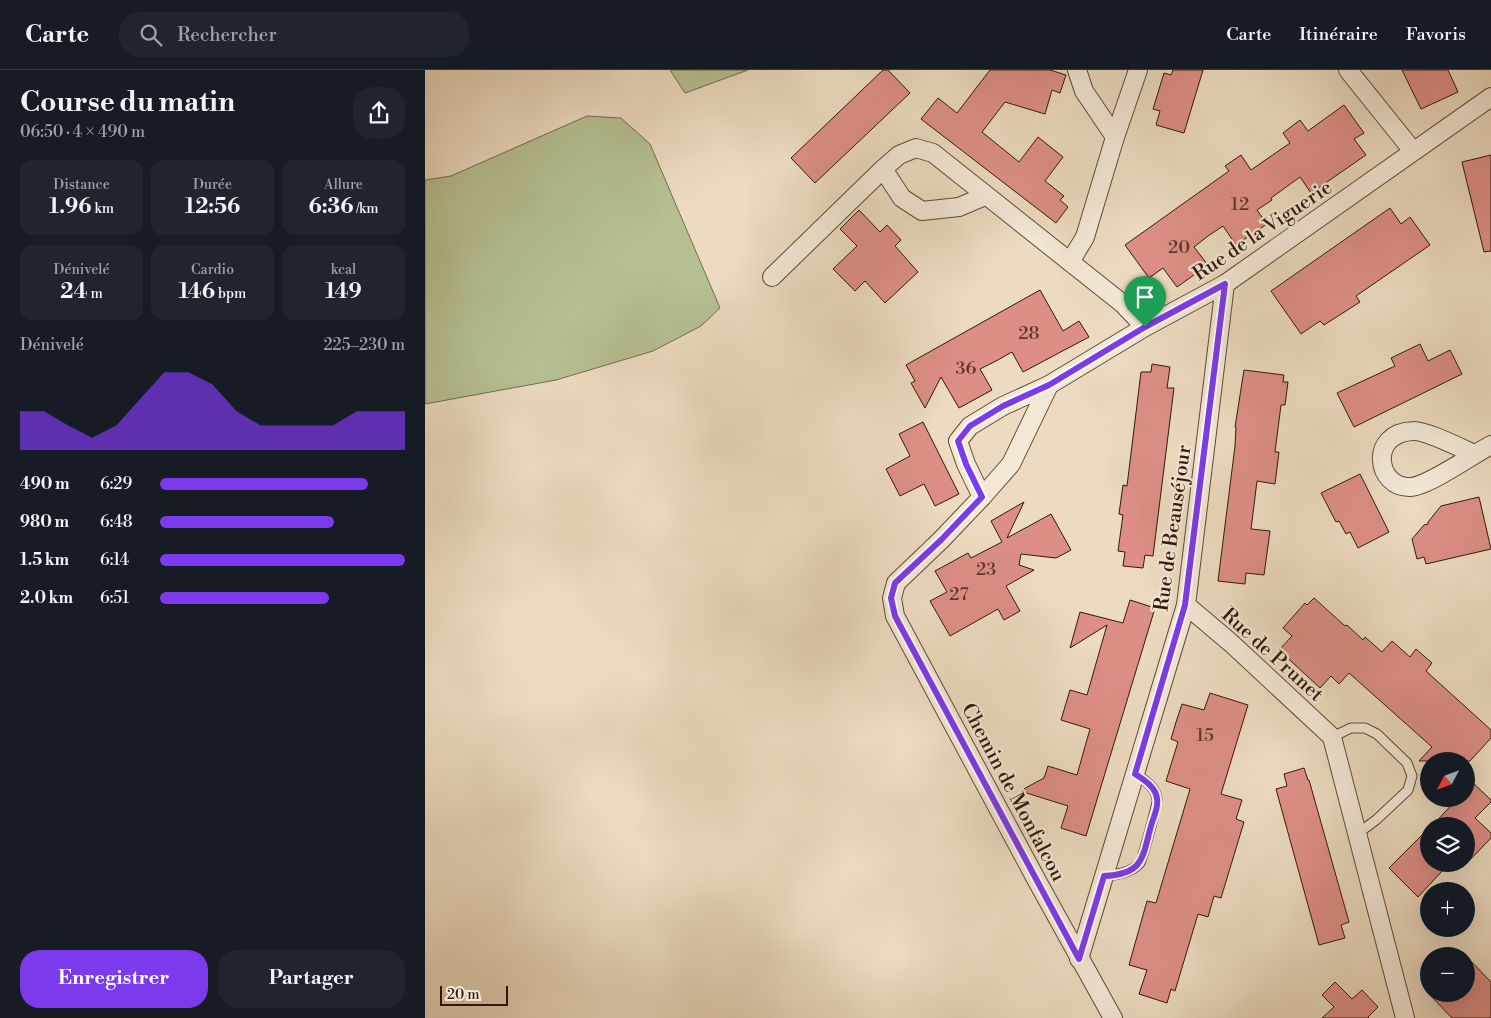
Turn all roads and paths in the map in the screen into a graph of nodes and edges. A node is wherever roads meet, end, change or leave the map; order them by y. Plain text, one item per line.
1 (1077, 70) edge
2 (1138, 70) edge
3 (1348, 70) edge
4 (1491, 97) edge
5 (1115, 137) junction
6 (1413, 151) junction
7 (883, 169) junction
8 (985, 196) junction
9 (1070, 262) junction
10 (772, 277) dead end
11 (1225, 284) junction
12 (1145, 327) junction
13 (1049, 385) junction
14 (1491, 445) edge
15 (1474, 454) junction
16 (982, 497) junction
17 (1185, 605) junction
18 (1331, 737) junction
19 (1135, 774) junction
20 (1357, 834) junction
21 (1104, 876) junction
22 (1079, 959) junction
23 (1113, 1018) edge
24 (1405, 1018) edge

1 - 5 street
2 - 5 street
3 - 6 street
4 - 6 street, Rue de la Viguerie
5 - 9 street
6 - 11 street, Rue de la Viguerie
7 - 8 street
7 - 8 street
7 - 10 street
8 - 9 street
9 - 12 street
11 - 12 street, Rue de la Viguerie
11 - 17 street, Rue de Beauséjour
12 - 13 street, Rue de la Viguerie
13 - 16 street
13 - 16 street, Rue de la Viguerie
14 - 15 street
15 - 15 street
16 - 22 street, Chemin de Monfalcou
17 - 18 street, Rue de Prunet
17 - 19 street, Rue de Beauséjour
18 - 20 street
18 - 20 lane
19 - 21 street, Rue de Beauséjour
19 - 21 lane
20 - 24 street
21 - 22 street, Rue de Beauséjour
22 - 23 street, Chemin de Monfalcou

